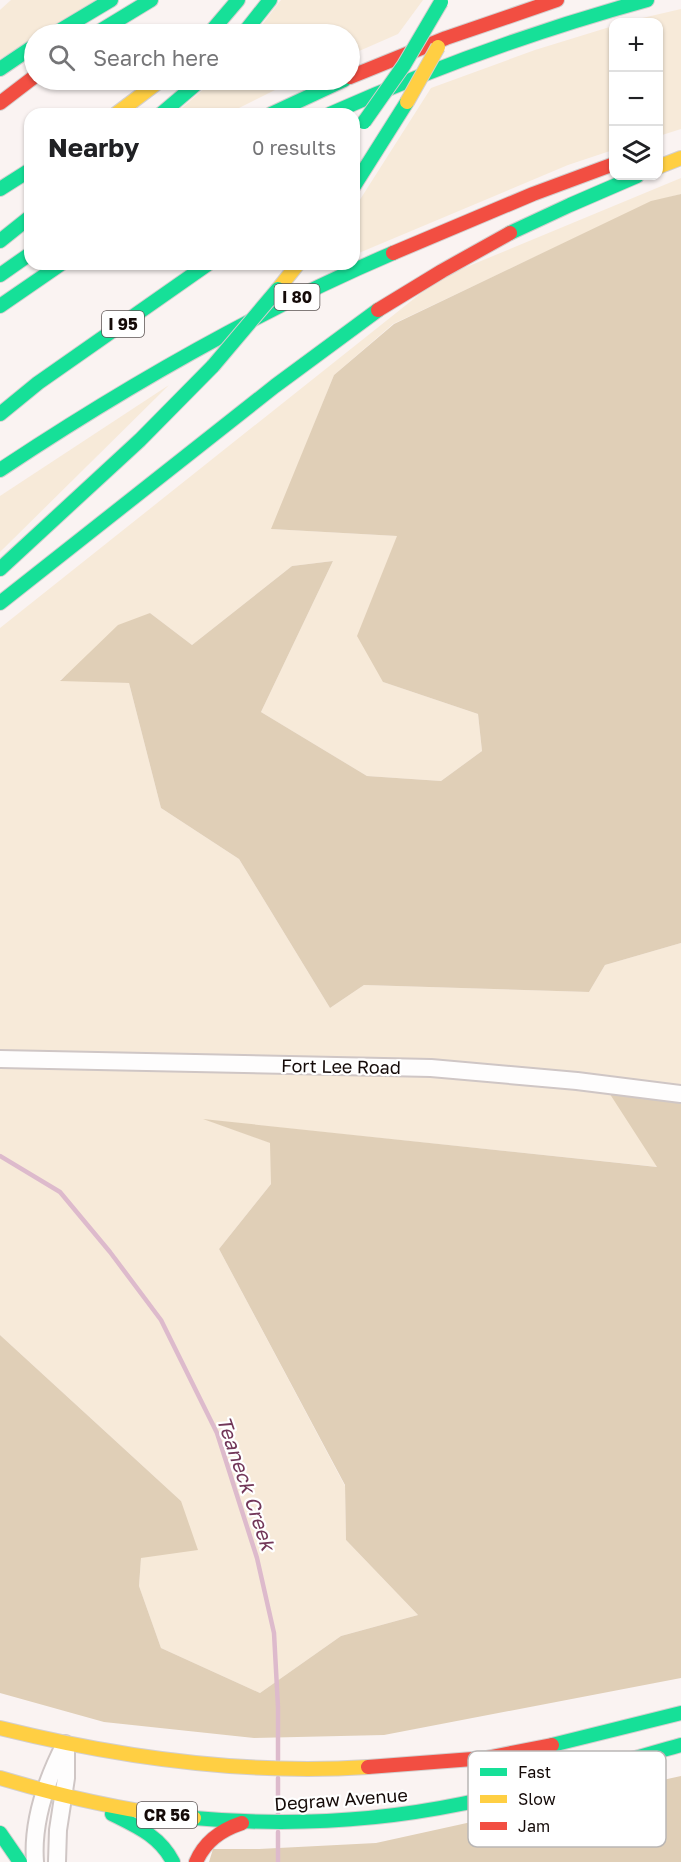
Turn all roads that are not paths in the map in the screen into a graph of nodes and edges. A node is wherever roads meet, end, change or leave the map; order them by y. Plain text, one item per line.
1 (111, 0) edge
2 (151, 0) edge
3 (238, 0) edge
4 (270, 0) edge
5 (556, 0) edge
6 (647, 0) edge
7 (441, 1) edge
8 (71, 24) edge
9 (111, 24) edge
10 (217, 24) edge
11 (251, 24) edge
12 (449, 24) dead end
13 (24, 53) edge
14 (0, 69) edge
15 (360, 73) edge
16 (24, 84) edge
17 (148, 90) edge
18 (189, 90) edge
19 (323, 90) edge
20 (0, 103) edge
21 (124, 108) edge
22 (168, 108) edge
23 (284, 108) edge
24 (344, 108) edge
25 (360, 127) edge
26 (681, 158) edge
27 (663, 165) edge
28 (609, 166) edge
29 (24, 174) edge
30 (360, 176) edge
31 (628, 180) edge
32 (0, 189) edge
33 (24, 222) edge
34 (0, 241) edge
35 (24, 258) edge
36 (360, 268) edge
37 (52, 270) edge
38 (199, 270) edge
39 (293, 270) edge
40 (355, 270) edge
41 (0, 275) edge
42 (0, 306) edge
43 (38, 383) junction
44 (0, 404) edge
45 (0, 414) edge
46 (0, 470) edge
47 (0, 569) edge
48 (0, 603) edge
49 (0, 1059) edge
50 (681, 1094) edge
51 (681, 1713) edge
52 (0, 1728) edge
53 (65, 1743) junction
54 (681, 1745) edge
55 (519, 1751) edge
56 (658, 1751) edge
57 (468, 1759) edge
58 (0, 1778) edge
59 (45, 1791) junction
60 (64, 1796) junction
61 (91, 1802) junction
62 (468, 1802) edge
63 (244, 1822) junction
64 (0, 1833) edge
65 (20, 1862) edge
66 (35, 1862) edge
67 (57, 1862) edge
68 (172, 1862) edge
69 (196, 1862) edge

1 - 8 main road
2 - 9 main road
3 - 10 main road
4 - 11 main road
5 - 15 main road
6 - 24 main road
7 - 25 main road, bridge
12 - 30 main road, bridge
13 - 14 main road
16 - 20 main road
17 - 21 main road
18 - 22 main road
19 - 23 main road
26 - 27 main road
28 - 36 main road, I 80
29 - 32 main road
31 - 48 main road
33 - 34 main road
35 - 41 main road
37 - 42 main road
38 - 43 main road, I 95
39 - 47 main road, bridge
40 - 46 main road, I 80
43 - 44 main road, I 95
43 - 45 main road, I 95
49 - 50 street, Fort Lee Road
51 - 55 main road, Degraw Avenue
52 - 53 main road, Degraw Avenue
53 - 57 main road, Degraw Avenue
53 - 59 street
53 - 60 street
54 - 56 main road, Degraw Avenue / CR 56
58 - 59 main road, Degraw Avenue / CR 56
59 - 60 main road, Degraw Avenue / CR 56
59 - 66 street
60 - 61 main road, Degraw Avenue / CR 56
60 - 67 street
61 - 63 main road, Degraw Avenue / CR 56
61 - 68 main road
62 - 63 main road, Degraw Avenue / CR 56
63 - 69 main road
64 - 65 main road

